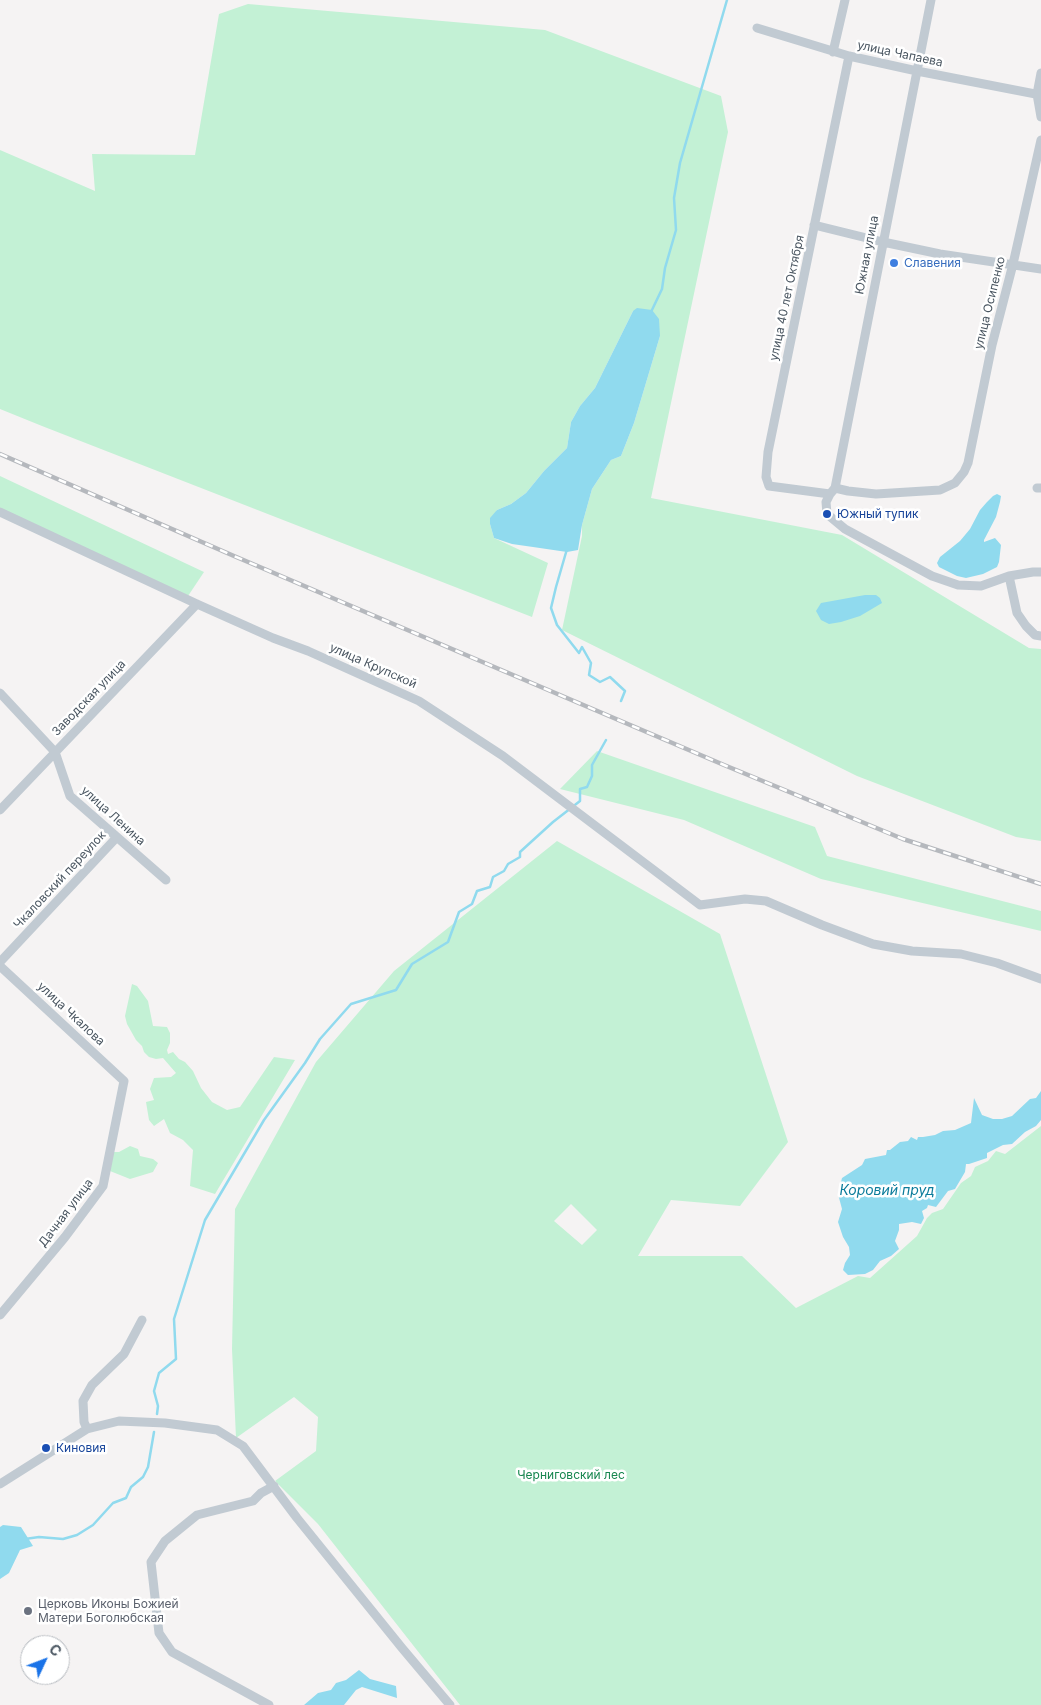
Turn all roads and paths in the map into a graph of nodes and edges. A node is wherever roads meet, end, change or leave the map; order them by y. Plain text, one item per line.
1 (845, 0) edge
2 (932, 0) edge
3 (757, 28) dead end
4 (833, 52) junction
5 (849, 56) junction
6 (917, 71) junction
7 (1041, 73) edge
8 (1039, 95) edge
9 (1041, 117) edge
10 (1041, 140) edge
11 (814, 225) junction
12 (883, 242) junction
13 (1013, 264) junction
14 (1041, 269) edge
15 (832, 491) junction
16 (0, 512) edge
17 (1041, 572) edge
18 (1009, 576) junction
19 (197, 604) junction
20 (1041, 636) edge
21 (0, 693) edge
22 (55, 752) junction
23 (0, 810) edge
24 (117, 837) junction
25 (166, 880) dead end
26 (0, 964) edge
27 (1041, 979) edge
28 (124, 1081) joint
29 (0, 1315) edge
30 (142, 1320) dead end
31 (87, 1429) junction
32 (0, 1484) edge
33 (274, 1486) junction
34 (269, 1705) edge
35 (450, 1705) edge

1 - 4 street
2 - 6 street, Южная улица
3 - 4 street, улица Чапаева
4 - 5 street, улица Чапаева
5 - 6 street, улица Чапаева
5 - 11 street, улица 40 лет Октября
6 - 8 street, улица Чапаева
6 - 12 street, Южная улица
7 - 8 street
8 - 9 street
10 - 13 street, улица Осипенко
11 - 12 street
11 - 15 street, улица 40 лет Октября
12 - 13 street
12 - 15 street, Южная улица
13 - 14 street
13 - 15 street, улица Осипенко
15 - 18 street, Южная улица
16 - 19 street, улица Крупской
17 - 18 street
18 - 20 street
19 - 22 street, Заводская улица
19 - 27 street, улица Крупской
21 - 22 street, улица Ленина
22 - 23 street, Заводская улица
22 - 24 street, улица Ленина
24 - 25 street, улица Ленина
24 - 26 street, Чкаловский переулок
26 - 28 street, улица Чкалова
28 - 29 street, Дачная улица
30 - 31 street
31 - 32 street
31 - 33 street
33 - 34 street
33 - 35 street

